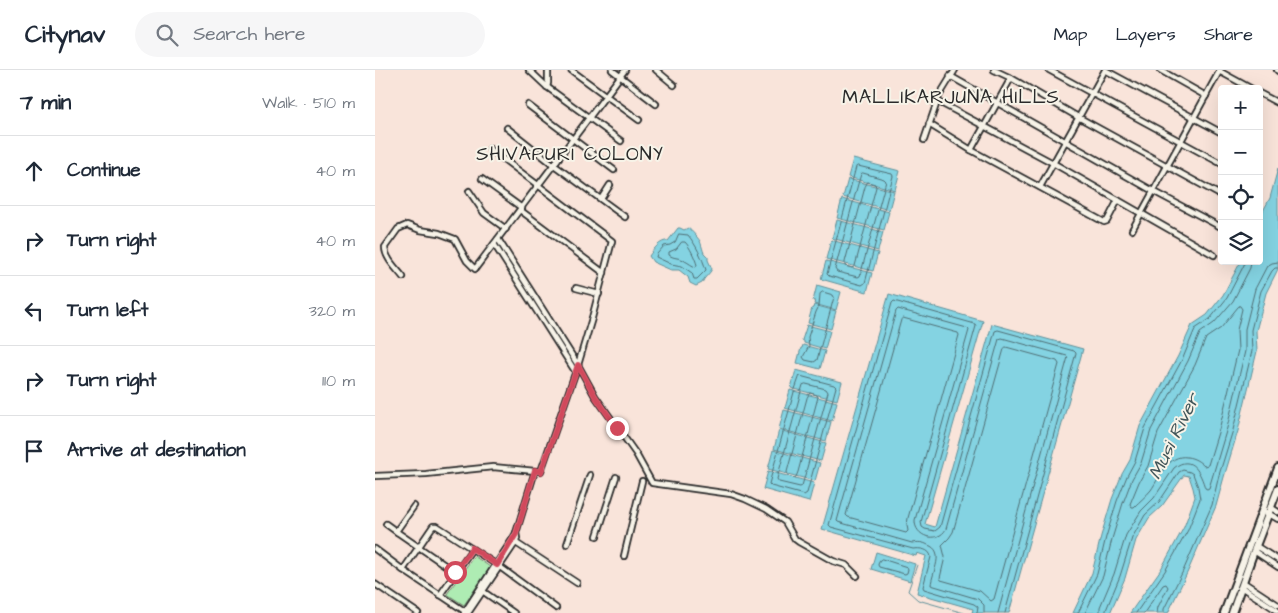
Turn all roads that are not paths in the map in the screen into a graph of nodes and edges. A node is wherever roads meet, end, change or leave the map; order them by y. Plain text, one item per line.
1 (529, 70) edge
2 (547, 70) edge
3 (571, 70) edge
4 (612, 70) edge
5 (625, 70) edge
6 (656, 70) edge
7 (950, 70) edge
8 (955, 70) edge
9 (994, 70) edge
10 (1049, 70) edge
11 (1105, 70) edge
12 (1160, 70) edge
13 (1219, 70) edge
14 (620, 76) junction
15 (951, 76) junction
16 (1011, 78) junction
17 (674, 85) dead end
18 (1245, 85) edge
19 (547, 87) junction
20 (1091, 93) junction
21 (1263, 95) edge
22 (606, 96) junction
23 (1206, 96) junction
24 (937, 101) junction
25 (998, 102) junction
26 (656, 104) dead end
27 (1278, 104) edge
28 (528, 105) dead end
29 (589, 117) junction
30 (1078, 117) junction
31 (1194, 118) junction
32 (639, 120) dead end
33 (929, 124) junction
34 (985, 126) junction
35 (507, 128) dead end
36 (1218, 131) edge
37 (573, 139) junction
38 (924, 140) dead end
39 (1066, 140) junction
40 (621, 141) dead end
41 (1181, 142) junction
42 (490, 149) dead end
43 (971, 150) junction
44 (1218, 162) edge
45 (1053, 163) junction
46 (554, 165) junction
47 (1167, 166) junction
48 (614, 170) dead end
49 (482, 178) dead end
50 (610, 185) dead end
51 (538, 186) junction
52 (1040, 187) junction
53 (469, 191) dead end
54 (1153, 191) junction
55 (1218, 194) edge
56 (601, 199) junction
57 (1118, 200) junction
58 (521, 209) junction
59 (1141, 213) junction
60 (625, 217) dead end
61 (1218, 225) edge
62 (505, 229) junction
63 (1132, 230) dead end
64 (498, 239) junction
65 (494, 244) junction
66 (1214, 255) dead end
67 (604, 273) junction
68 (403, 277) dead end
69 (576, 288) dead end
70 (599, 294) junction
71 (535, 302) junction
72 (578, 365) junction
73 (575, 371) junction
74 (1278, 468) edge
75 (535, 470) junction
76 (589, 475) dead end
77 (375, 476) edge
78 (616, 477) dead end
79 (642, 481) dead end
80 (1278, 489) edge
81 (414, 506) dead end
82 (1263, 507) junction
83 (1270, 510) junction
84 (1278, 512) edge
85 (1278, 519) edge
86 (386, 524) dead end
87 (397, 532) junction
88 (597, 536) dead end
89 (514, 541) junction
90 (567, 544) dead end
91 (419, 547) junction
92 (472, 548) junction
93 (1255, 548) junction
94 (375, 549) edge
95 (624, 556) dead end
96 (1278, 560) edge
97 (498, 566) junction
98 (1278, 566) edge
99 (403, 570) junction
100 (455, 572) junction
101 (857, 576) dead end
102 (577, 583) dead end
103 (375, 584) edge
104 (1242, 584) junction
105 (482, 590) junction
106 (441, 595) junction
107 (1278, 605) edge
108 (556, 608) dead end
109 (1278, 611) edge
110 (418, 613) edge
111 (466, 613) edge
112 (515, 613) edge
113 (1224, 613) edge
114 (1232, 613) edge

1 - 19 street
2 - 19 street
3 - 22 street
4 - 14 street
5 - 14 street
6 - 17 street
7 - 15 street
8 - 15 street
9 - 16 street
10 - 20 street
11 - 20 street
11 - 31 street
12 - 23 street
13 - 18 street
13 - 23 street
14 - 22 street
14 - 26 street
15 - 24 street
15 - 25 street
16 - 25 street
16 - 30 street
19 - 29 street
20 - 30 street
20 - 41 street
21 - 27 street
22 - 29 street
22 - 32 street
23 - 31 street
24 - 33 street
24 - 34 street
25 - 34 street
25 - 39 street
28 - 37 street
29 - 37 street
29 - 40 street
30 - 39 street
30 - 47 street
31 - 36 street
31 - 41 street
33 - 38 street
33 - 43 street
34 - 43 street
34 - 45 street
35 - 46 street
37 - 46 street
37 - 48 street
39 - 45 street
39 - 54 street
41 - 44 street
41 - 47 street
42 - 51 street
43 - 52 street
45 - 52 street
45 - 57 street
46 - 51 street
46 - 56 street
47 - 54 street
47 - 55 street
49 - 58 street
50 - 56 street
51 - 58 street
51 - 67 street
52 - 57 street
53 - 62 street
54 - 59 street
54 - 61 street
56 - 60 street
57 - 59 street
58 - 62 street
58 - 67 street
59 - 63 street
59 - 66 street
62 - 64 street
64 - 65 street
64 - 71 street
65 - 68 street
65 - 71 street
67 - 70 street
69 - 70 street
70 - 72 street
71 - 72 street
71 - 73 street
72 - 73 street
72 - 101 street
73 - 75 street
74 - 82 street
75 - 77 street
75 - 89 street
76 - 90 street
78 - 88 street
79 - 95 street
80 - 83 street
81 - 87 street
82 - 83 street
82 - 113 street
83 - 84 street
83 - 85 street
83 - 93 street
86 - 87 street
87 - 91 street
89 - 97 street
89 - 102 street
91 - 92 street
91 - 99 street
91 - 100 street
92 - 97 street
92 - 100 street
93 - 96 street
93 - 98 street
93 - 104 street
94 - 99 street
97 - 105 street
97 - 108 street
99 - 106 street
100 - 106 street
103 - 110 street
104 - 107 street
104 - 109 street
104 - 114 street
105 - 111 street
105 - 112 street
106 - 111 street

